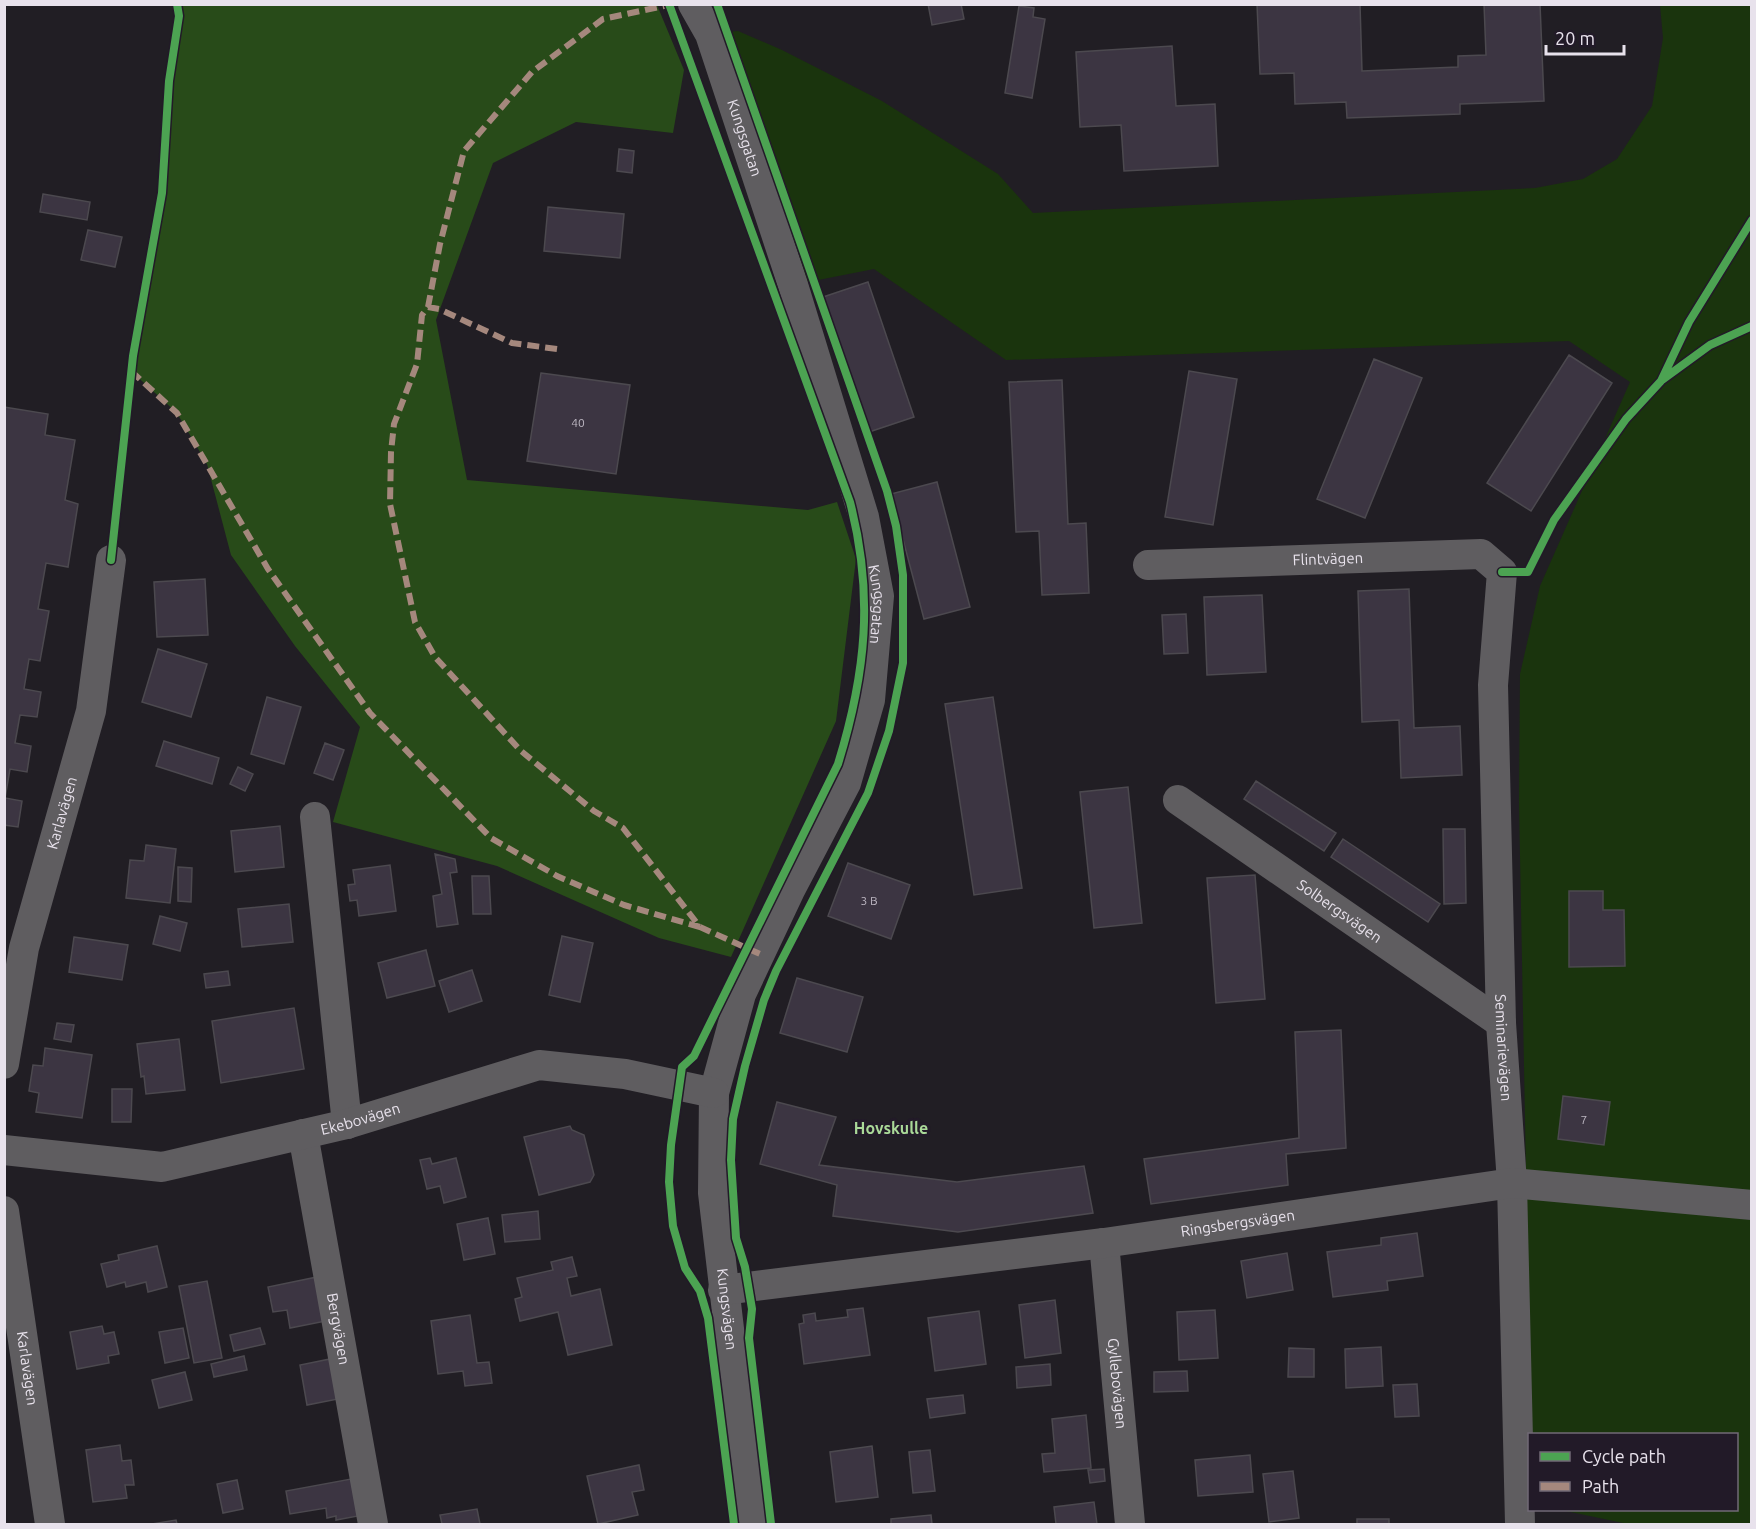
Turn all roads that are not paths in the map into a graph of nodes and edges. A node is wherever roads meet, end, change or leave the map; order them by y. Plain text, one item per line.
1 (693, 4) edge
2 (111, 560) dead end
3 (1148, 565) dead end
4 (1502, 572) joint
5 (1178, 800) dead end
6 (315, 817) dead end
7 (1501, 1023) junction
8 (4, 1064) edge
9 (714, 1093) junction
10 (347, 1124) junction
11 (303, 1134) junction
12 (4, 1150) edge
13 (1512, 1183) junction
14 (1752, 1205) edge
15 (4, 1211) edge
16 (1104, 1243) junction
17 (723, 1290) junction
18 (50, 1524) edge
19 (373, 1524) edge
20 (752, 1524) edge
21 (1130, 1524) edge
22 (1520, 1524) edge

1 - 9 street, Kungsgatan
2 - 8 street, Karlavägen
3 - 4 street, Flintvägen
4 - 7 street, Seminarievägen
5 - 7 street, Solbergsvägen
6 - 10 street
7 - 13 street, Seminarievägen
9 - 10 street, Ekebovägen
9 - 17 street, Kungsvägen
10 - 11 street, Ekebovägen
11 - 12 street, Ekebovägen
11 - 19 street, Bergvägen
13 - 14 street, Ringsbergsvägen
13 - 16 street, Ringsbergsvägen
13 - 22 street, Seminarievägen
15 - 18 street, Karlavägen
16 - 17 street, Ringsbergsvägen
16 - 21 street, Gyllebovägen
17 - 20 street, Kungsvägen

